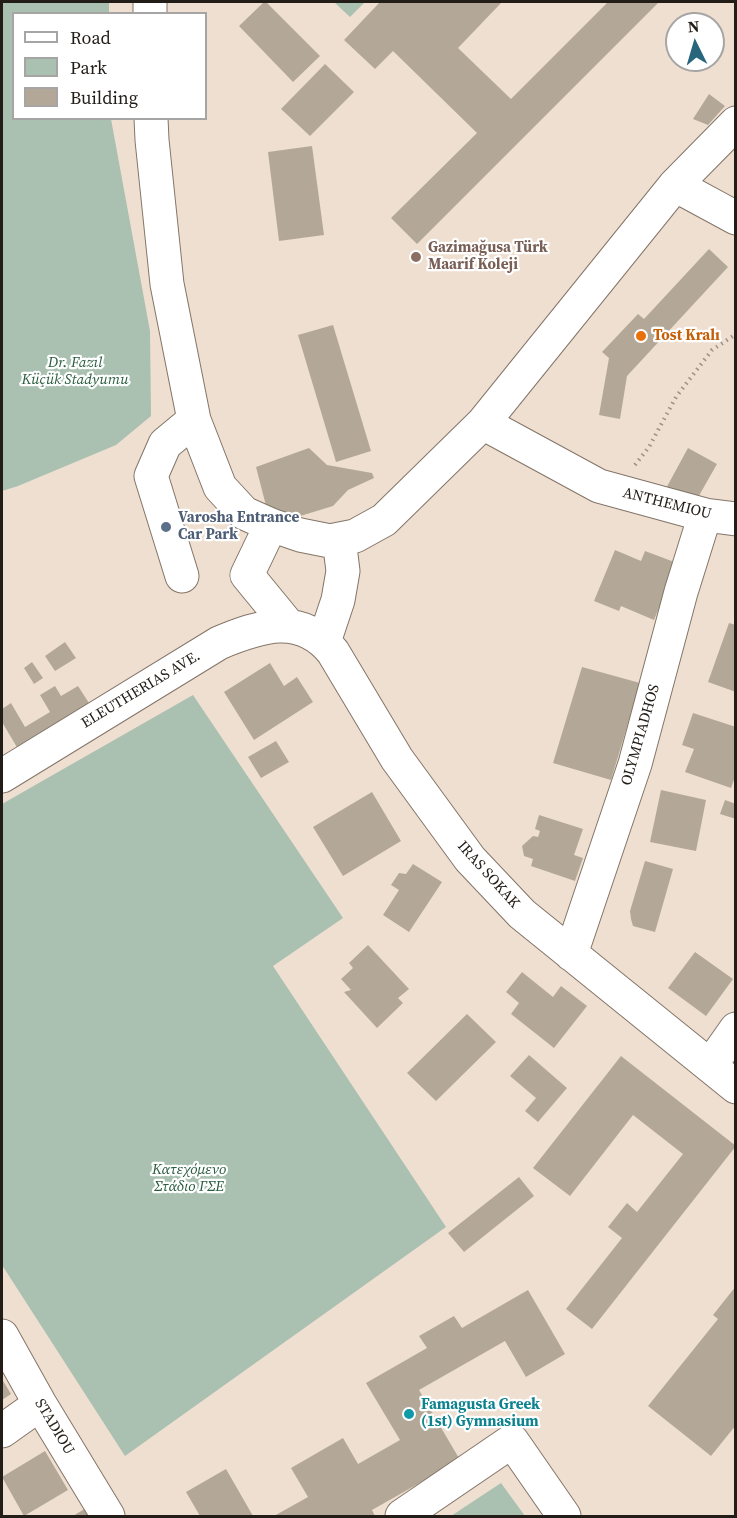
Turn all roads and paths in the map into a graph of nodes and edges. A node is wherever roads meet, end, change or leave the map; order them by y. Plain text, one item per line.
1 (152, 120) edge
2 (735, 123) edge
3 (675, 185) junction
4 (735, 218) edge
5 (735, 334) edge
6 (194, 420) junction
7 (483, 423) junction
8 (607, 488) junction
9 (720, 517) edge
10 (271, 525) junction
11 (339, 539) junction
12 (182, 576) dead end
13 (288, 626) junction
14 (324, 642) junction
15 (2, 776) edge
16 (571, 954) junction
17 (735, 1029) edge
18 (710, 1066) junction
19 (735, 1087) edge
20 (2, 1336) edge
21 (40, 1404) junction
22 (2, 1431) edge
23 (108, 1516) edge
24 (402, 1516) edge
25 (564, 1516) edge

1 - 6 street
2 - 3 street
3 - 4 street
3 - 7 street
5 - 8 path
6 - 10 street
6 - 12 street
7 - 8 street, ANTHEMIOU
7 - 11 street
8 - 9 street, ANTHEMIOU
9 - 16 street, OLYMPIADHOS
10 - 11 street
10 - 13 street
11 - 14 street
13 - 14 street, IRAS SOKAK
13 - 15 street, ELEUTHERIAS AVE.
14 - 16 street, IRAS SOKAK
16 - 18 street, IRAS SOKAK
17 - 18 street
18 - 19 street, IRAS SOKAK
20 - 21 street, STADIOU
21 - 22 street
21 - 23 street, STADIOU
24 - 25 street

